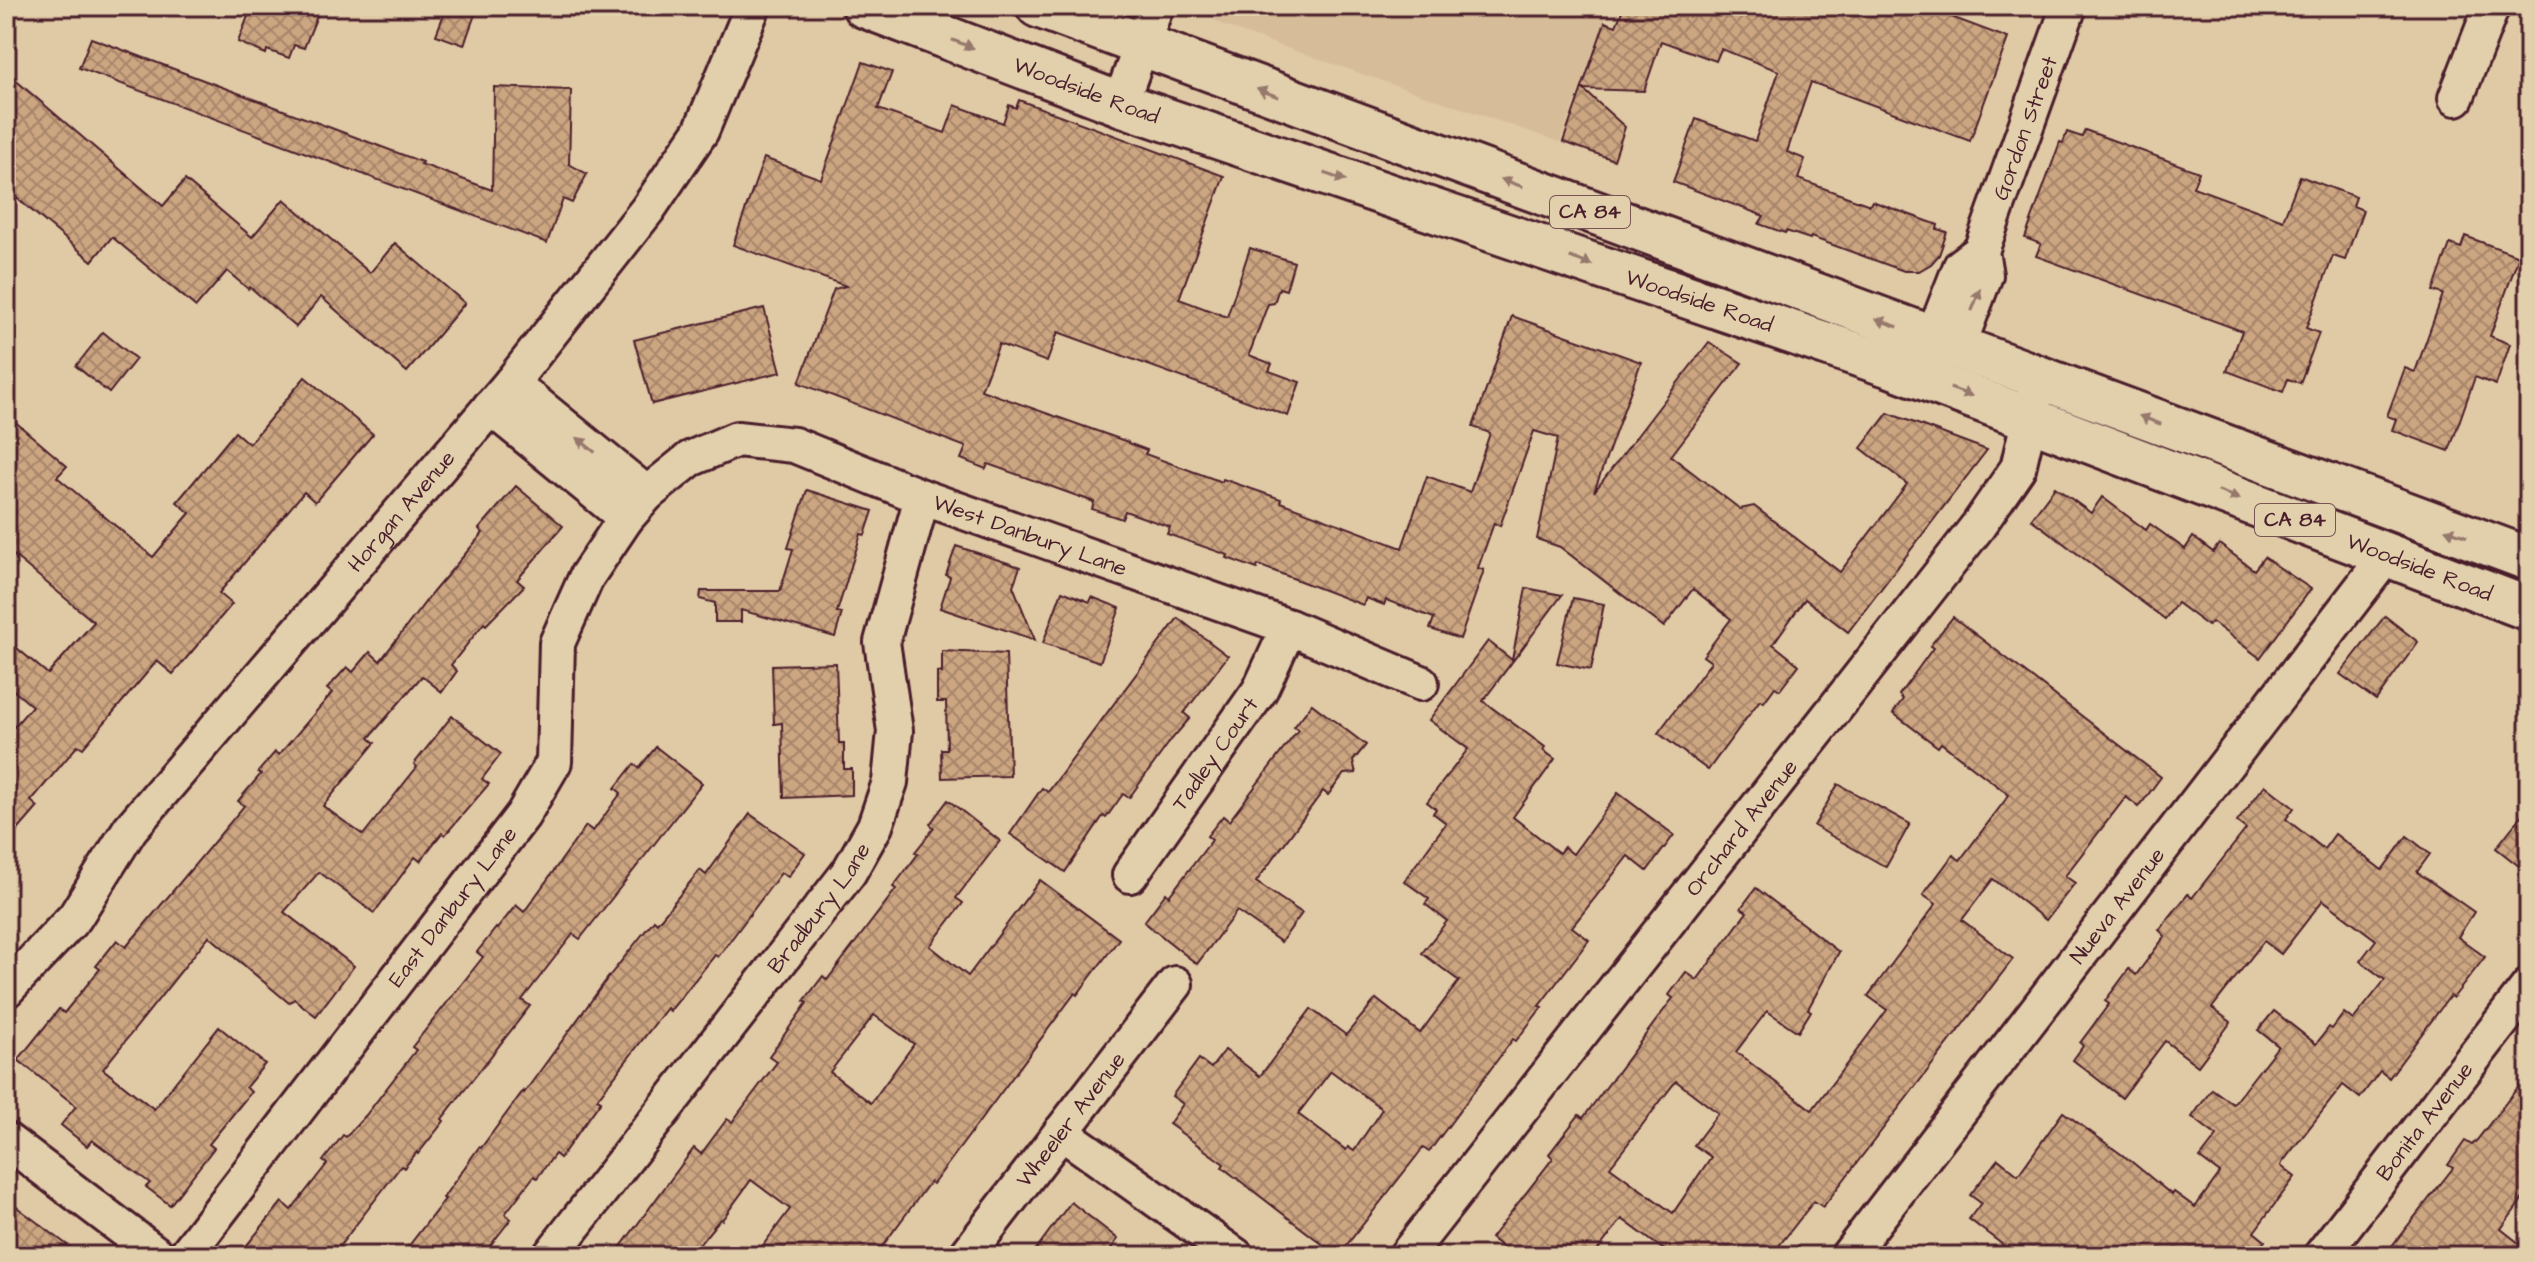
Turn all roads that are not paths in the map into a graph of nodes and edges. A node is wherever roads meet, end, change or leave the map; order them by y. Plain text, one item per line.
1 (753, 6) edge
2 (864, 6) edge
3 (1038, 6) edge
4 (1156, 6) edge
5 (2069, 6) edge
6 (2492, 6) edge
7 (1141, 46) junction
8 (2456, 98) dead end
9 (1120, 104) junction
10 (1945, 344) junction
11 (500, 395) junction
12 (2035, 399) junction
13 (922, 497) junction
14 (636, 506) junction
15 (2387, 555) junction
16 (2529, 559) edge
17 (2529, 609) edge
18 (1289, 627) junction
19 (1421, 683) dead end
20 (1130, 875) dead end
21 (1175, 984) dead end
22 (2529, 986) edge
23 (6, 990) edge
24 (1061, 1132) junction
25 (6, 1140) edge
26 (159, 1256) edge
27 (185, 1256) edge
28 (550, 1256) edge
29 (966, 1256) edge
30 (1236, 1256) edge
31 (1406, 1256) edge
32 (1848, 1256) edge
33 (2321, 1256) edge

1 - 11 street, Horgan Avenue
2 -> 9 main road, Woodside Road / CA 84
3 - 7 main road, Woodside Road / CA 84
4 - 7 street
5 - 10 street, Gordon Street
6 - 8 street
7 - 9 street
10 -> 7 main road, Woodside Road / CA 84
9 -> 12 main road, Woodside Road / CA 84
10 - 12 main road, Woodside Road / CA 84
11 - 14 street
11 - 23 street, Horgan Avenue
12 -> 15 main road, Woodside Road / CA 84
16 -> 12 main road, Woodside Road / CA 84
12 - 31 street, Orchard Avenue
13 - 14 street, West Danbury Lane
13 - 18 street, West Danbury Lane
13 - 28 street, Bradbury Lane
14 - 27 street, East Danbury Lane
15 - 17 main road, Woodside Road / CA 84
15 - 32 street, Nueva Avenue
18 - 19 street, West Danbury Lane
18 - 20 street, Tadley Court
21 - 24 street, Wheeler Avenue
22 - 33 street, Bonita Avenue
24 - 29 street, Wheeler Avenue
24 - 30 street
25 - 26 street

